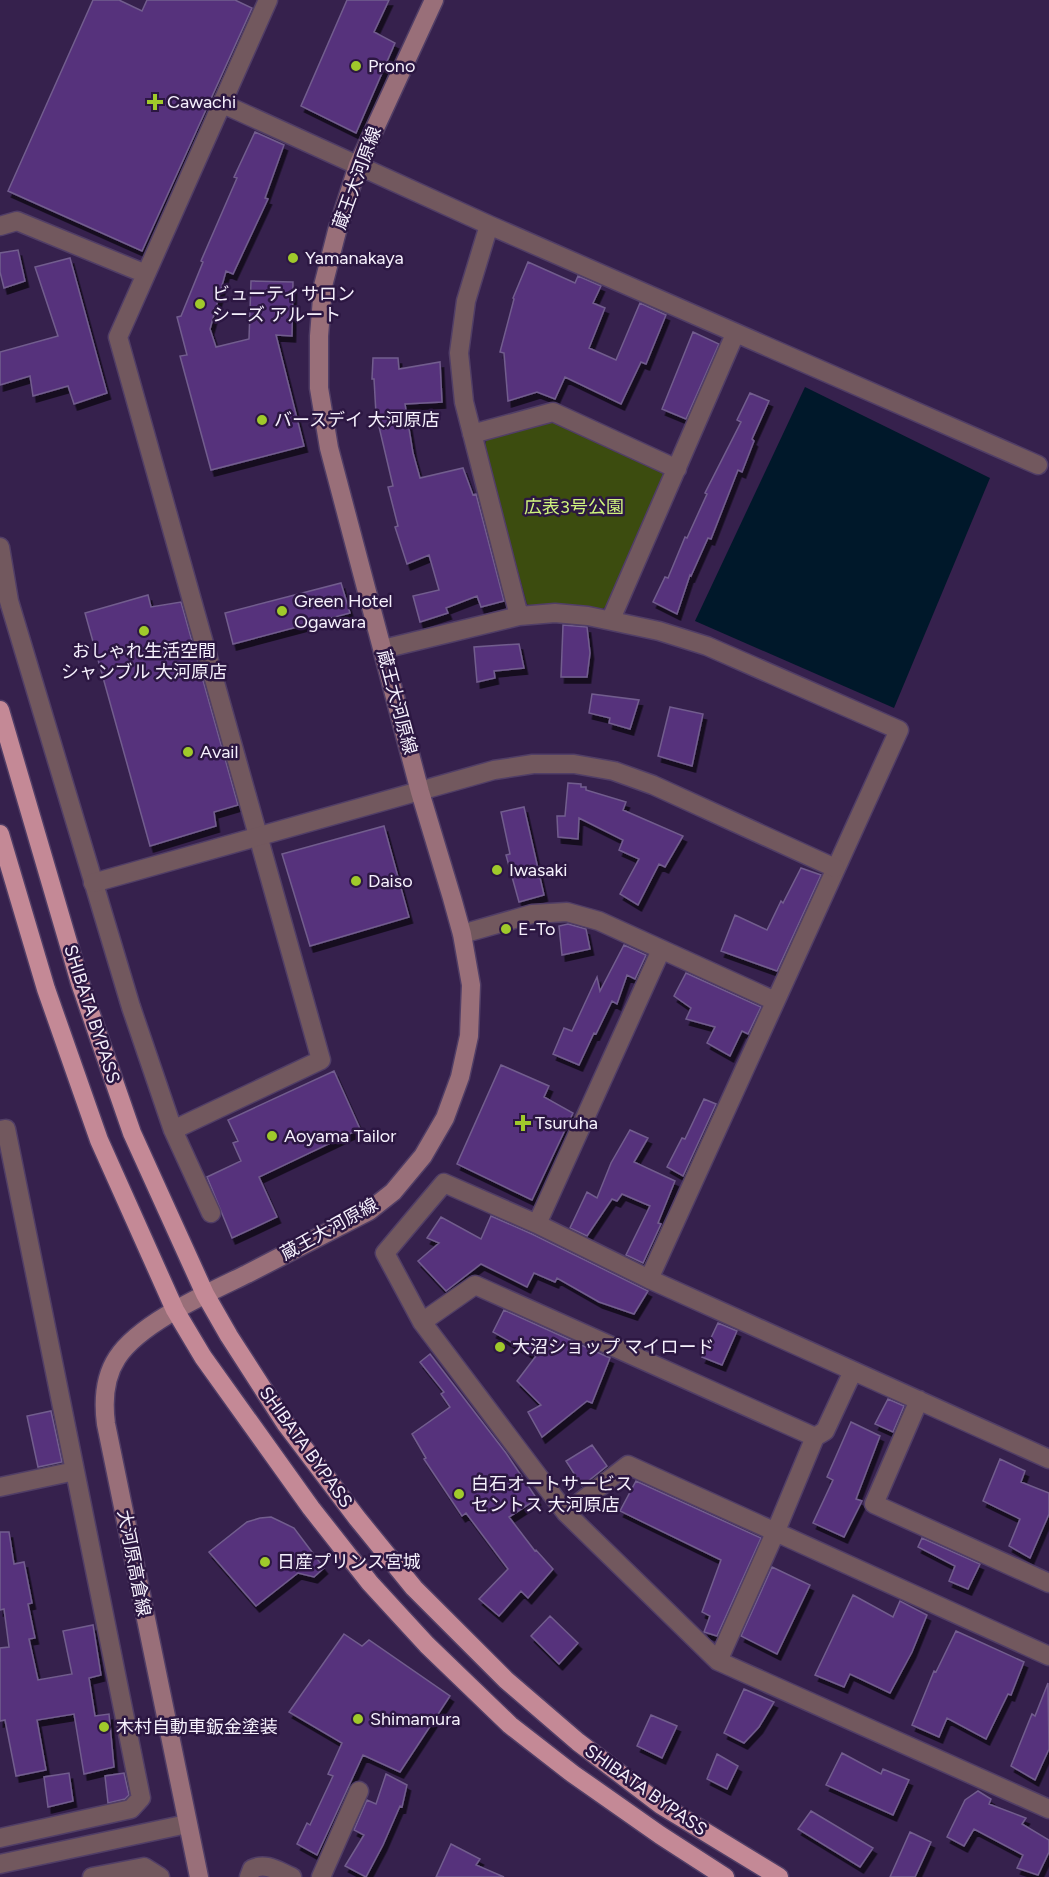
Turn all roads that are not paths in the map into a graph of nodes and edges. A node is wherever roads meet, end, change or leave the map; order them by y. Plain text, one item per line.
1 (268, 0) edge
2 (434, 0) edge
3 (223, 104) junction
4 (358, 165) junction
5 (489, 225) junction
6 (0, 226) edge
7 (146, 274) junction
8 (735, 334) junction
9 (472, 434) junction
10 (1038, 465) dead end
11 (676, 469) junction
12 (0, 547) edge
13 (519, 616) junction
14 (611, 620) junction
15 (383, 649) junction
16 (0, 710) edge
17 (420, 792) junction
18 (0, 834) edge
19 (258, 837) junction
20 (835, 868) junction
21 (5, 869) edge
22 (93, 883) junction
23 (462, 934) junction
24 (661, 950) junction
25 (775, 1001) junction
26 (0, 1130) edge
27 (173, 1130) junction
28 (211, 1213) dead end
29 (537, 1224) junction
30 (649, 1279) junction
31 (205, 1294) junction
32 (175, 1310) junction
33 (422, 1322) junction
34 (853, 1371) junction
35 (919, 1401) junction
36 (815, 1437) junction
37 (1049, 1459) edge
38 (75, 1471) junction
39 (0, 1487) edge
40 (566, 1513) junction
41 (776, 1533) junction
42 (1049, 1583) edge
43 (1049, 1656) edge
44 (718, 1661) junction
45 (359, 1791) dead end
46 (1049, 1809) edge
47 (187, 1824) junction
48 (0, 1838) edge
49 (0, 1864) edge
50 (92, 1877) edge
51 (160, 1877) edge
52 (199, 1877) edge
53 (249, 1877) edge
54 (292, 1877) edge
55 (321, 1877) edge
56 (725, 1877) edge
57 (779, 1877) edge

1 - 3 street
2 - 4 main road, 蔵王大河原線
3 - 4 street
3 - 7 street
4 - 5 street
4 - 15 main road, 蔵王大河原線
5 - 8 street
5 - 9 street
6 - 7 street
7 - 19 street
8 - 10 street
8 - 11 street
9 - 11 street
9 - 13 street
11 - 14 street
12 - 22 street
13 - 14 street
13 - 15 street
14 - 20 street
15 - 17 main road, 蔵王大河原線
16 - 31 highway, SHIBATA BYPASS
17 - 19 street
17 - 20 street
17 - 23 main road, 蔵王大河原線
18 - 21 highway, SHIBATA BYPASS
19 - 22 street
19 - 27 street
20 - 25 street
21 - 32 highway, SHIBATA BYPASS
22 - 27 street
23 - 24 street
23 - 31 main road, 蔵王大河原線
24 - 25 street
24 - 29 street
25 - 30 street
26 - 38 street
27 - 28 street
29 - 30 street
29 - 33 street
30 - 34 street
31 - 32 main road, 大河原高倉線
31 - 57 highway, SHIBATA BYPASS
32 - 47 main road, 大河原高倉線
32 - 56 highway, SHIBATA BYPASS
33 - 36 street
33 - 40 street
34 - 35 street
34 - 36 street
35 - 37 street
35 - 42 street
36 - 41 street
38 - 39 street
38 - 48 street
40 - 41 street
40 - 44 street
41 - 43 street
41 - 44 street
44 - 46 street
45 - 55 street
47 - 49 street
47 - 52 main road, 大河原高倉線
50 - 51 street
53 - 54 street

